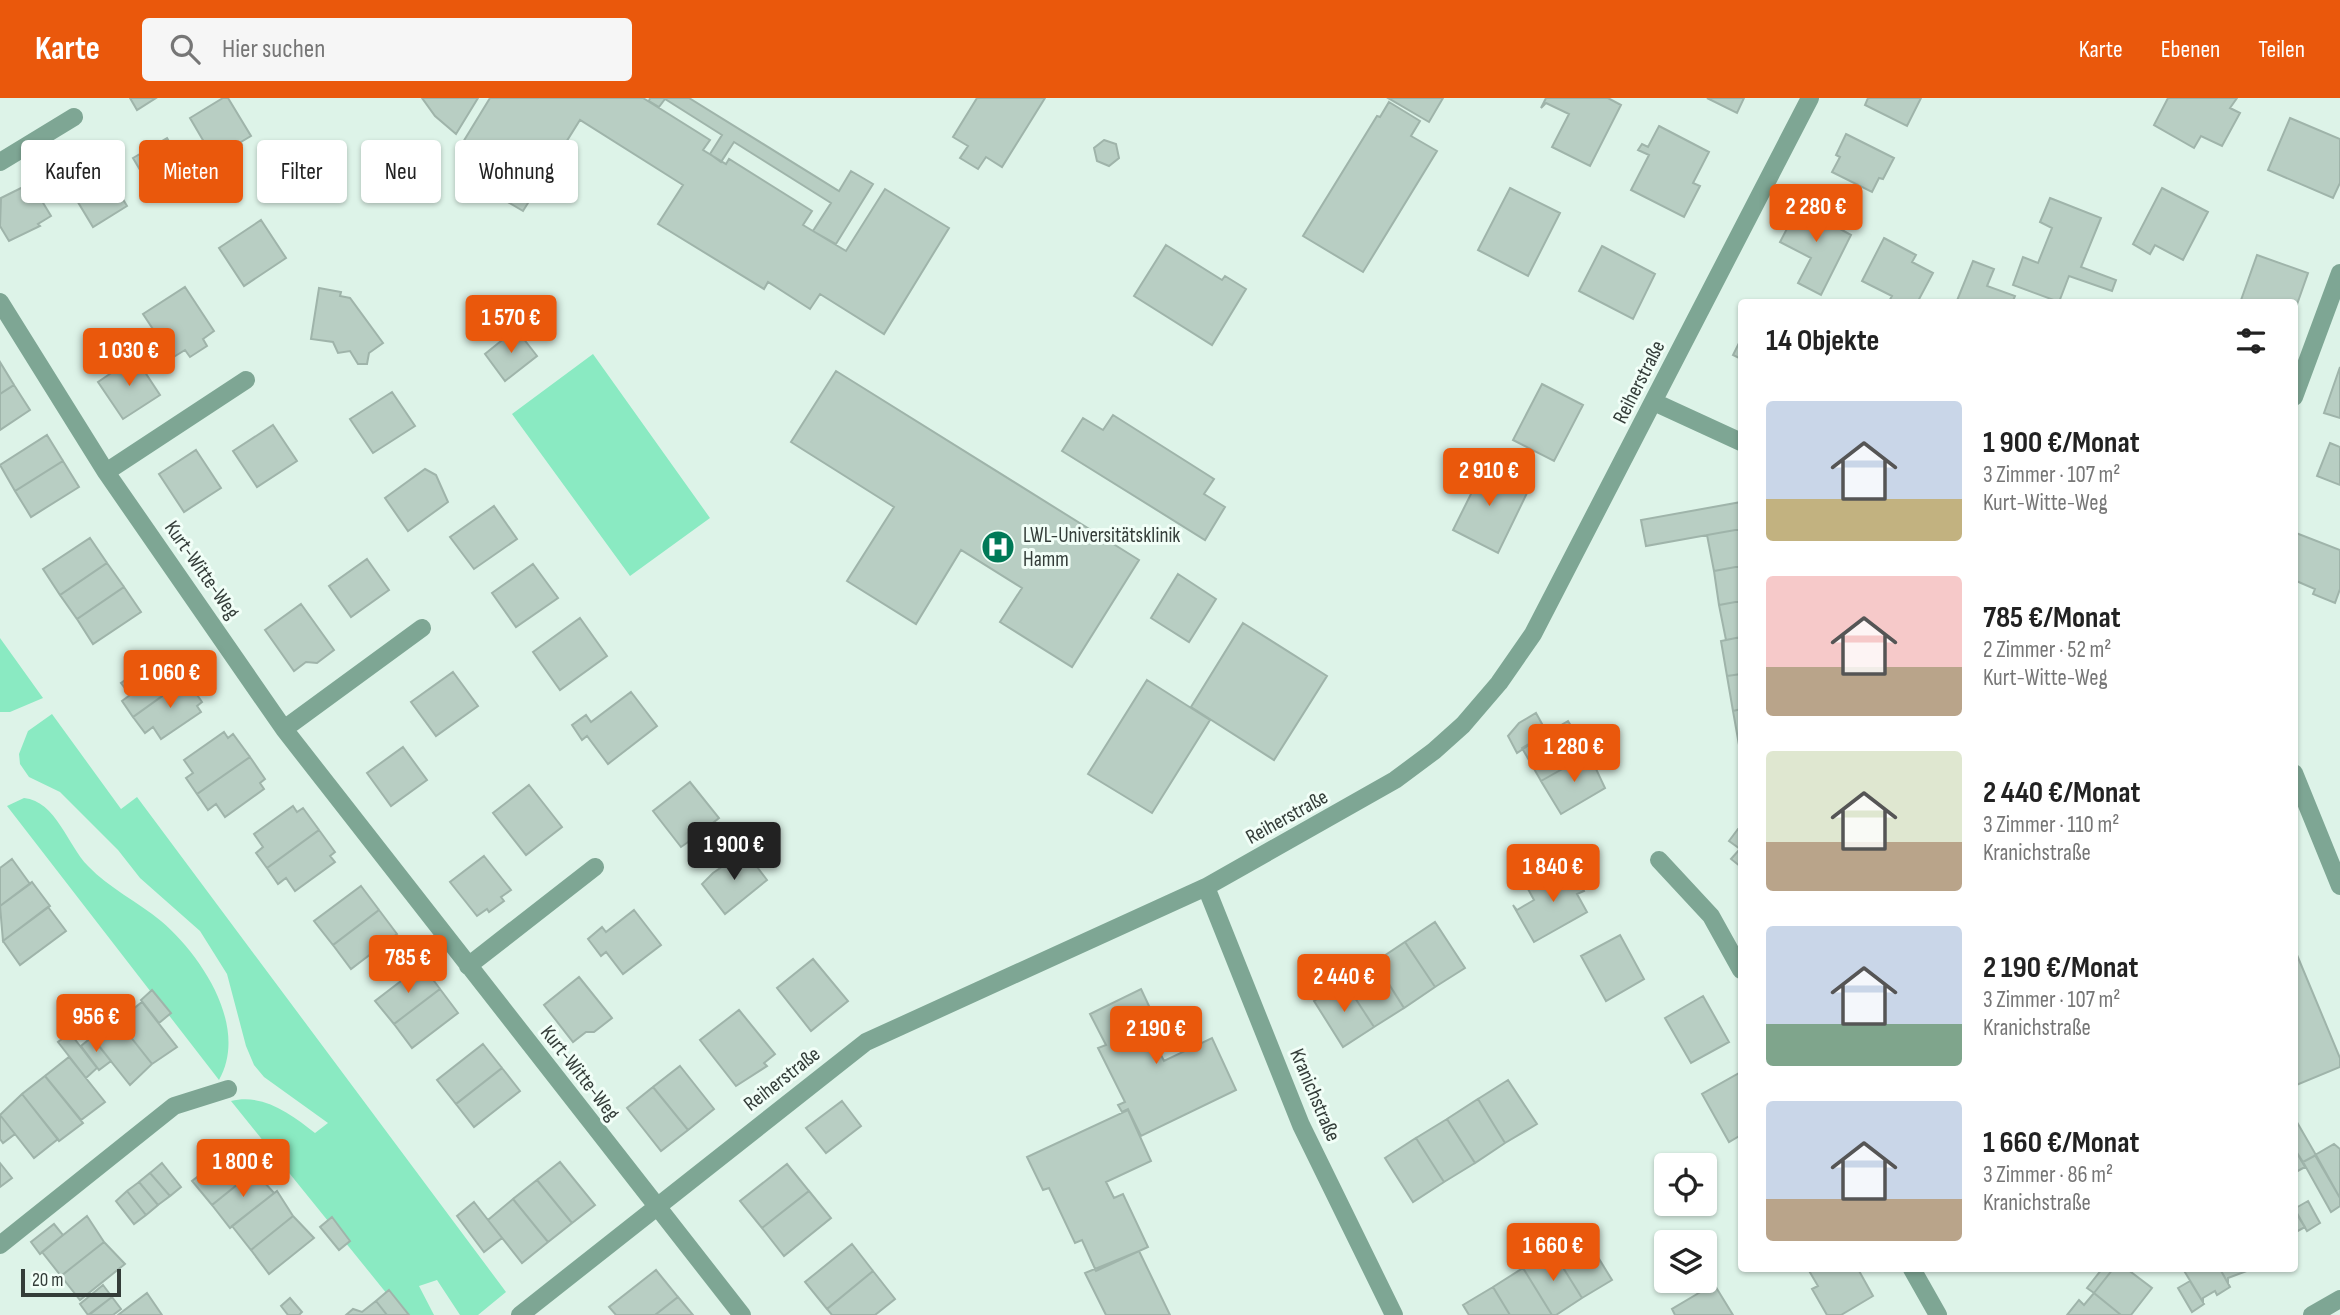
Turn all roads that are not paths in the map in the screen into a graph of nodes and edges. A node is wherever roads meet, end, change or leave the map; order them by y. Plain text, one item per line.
1 (1810, 98) edge
2 (74, 117) dead end
3 (0, 162) edge
4 (2340, 273) edge
5 (0, 302) edge
6 (246, 380) dead end
7 (2298, 386) edge
8 (1654, 402) junction
9 (1738, 441) edge
10 (106, 472) junction
11 (422, 628) dead end
12 (284, 729) junction
13 (2298, 783) edge
14 (1659, 860) dead end
15 (595, 867) dead end
16 (2340, 886) edge
17 (1206, 887) junction
18 (1738, 965) edge
19 (468, 967) junction
20 (228, 1089) dead end
21 (656, 1207) junction
22 (0, 1245) edge
23 (1914, 1272) edge
24 (2340, 1299) edge
25 (520, 1315) edge
26 (742, 1315) edge
27 (1394, 1315) edge
28 (1938, 1315) edge
29 (2312, 1315) edge

1 - 8 street, Reiherstraße
2 - 3 street
4 - 7 street
5 - 10 street, Kurt-Witte-Weg
6 - 10 street
8 - 9 street
8 - 17 street, Reiherstraße
10 - 12 street, Kurt-Witte-Weg
11 - 12 street
12 - 19 street, Kurt-Witte-Weg
13 - 16 street
14 - 18 street
15 - 19 street
17 - 21 street, Reiherstraße
17 - 27 street, Kranichstraße
19 - 21 street, Kurt-Witte-Weg
20 - 22 street
21 - 25 street, Reiherstraße
21 - 26 street, Kurt-Witte-Weg
23 - 28 street
24 - 29 street

